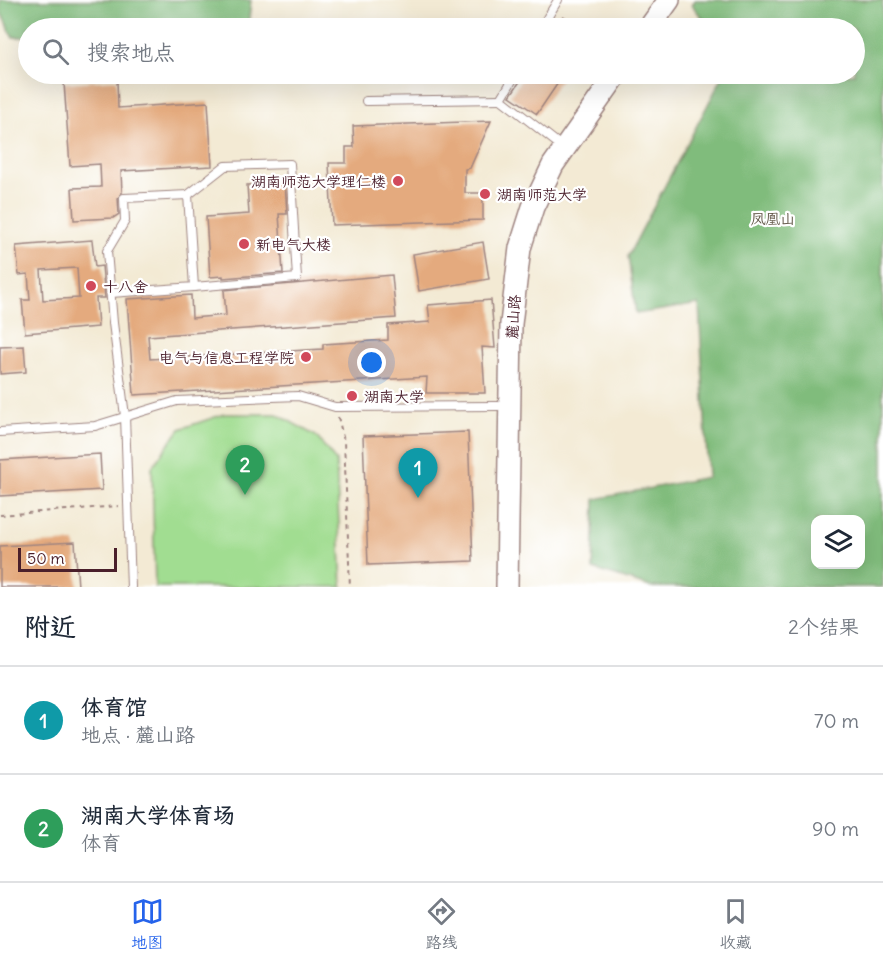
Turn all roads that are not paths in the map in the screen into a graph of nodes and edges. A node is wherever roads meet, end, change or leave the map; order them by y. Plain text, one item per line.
1 (558, 0) edge
2 (655, 0) edge
3 (669, 0) edge
4 (548, 18) edge
5 (642, 18) edge
6 (656, 18) edge
7 (510, 84) edge
8 (596, 84) edge
9 (610, 84) edge
10 (501, 99) junction
11 (366, 101) dead end
12 (556, 142) junction
13 (188, 195) junction
14 (194, 287) junction
15 (111, 293) junction
16 (498, 406) junction
17 (125, 416) junction
18 (0, 432) edge
19 (131, 587) edge
20 (495, 587) edge
21 (507, 587) edge

1 - 4 lane
2 - 5 main road
3 - 6 main road
7 - 10 lane
8 - 12 main road, 麓山路
9 - 21 main road, 麓山路
10 - 11 lane
10 - 12 lane
12 - 16 main road, 麓山路
13 - 14 lane
13 - 14 lane
13 - 15 lane
14 - 15 lane
15 - 17 lane
16 - 17 lane
16 - 20 main road, 麓山路
17 - 18 lane
17 - 19 lane

